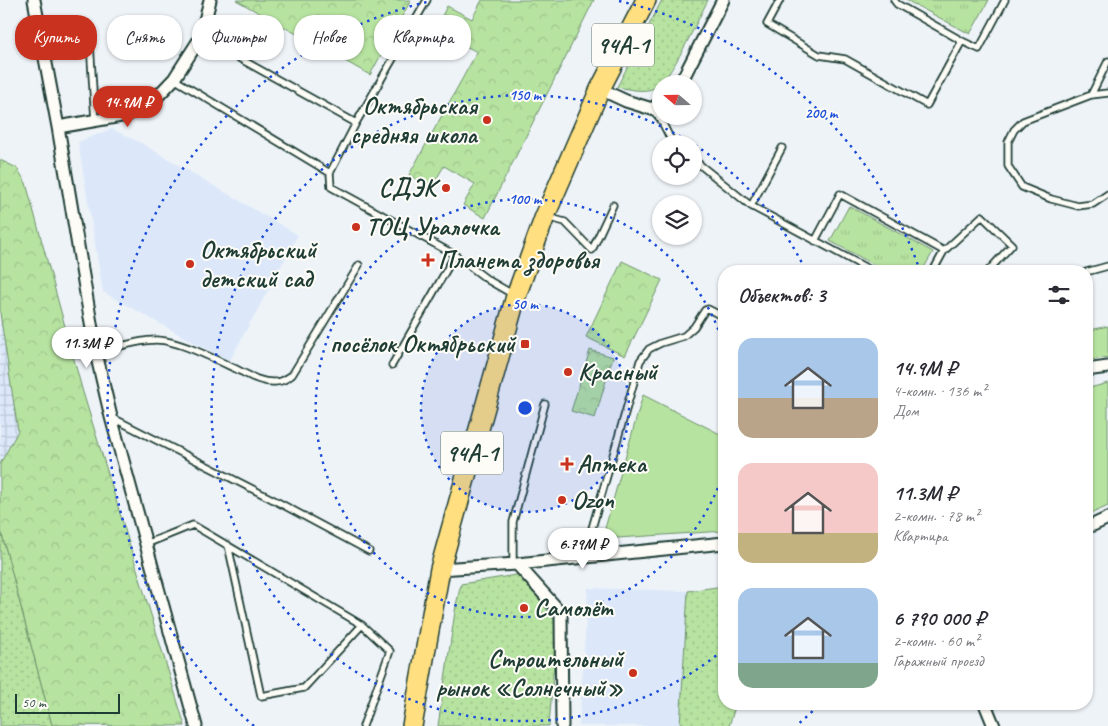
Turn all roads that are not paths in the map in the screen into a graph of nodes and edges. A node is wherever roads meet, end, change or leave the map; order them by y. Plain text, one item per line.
1 (34, 0) edge
2 (210, 0) edge
3 (427, 0) edge
4 (646, 0) edge
5 (723, 0) edge
6 (780, 0) edge
7 (894, 0) edge
8 (1005, 0) edge
9 (207, 15) edge
10 (962, 42) junction
11 (192, 52) edge
12 (91, 60) edge
13 (243, 60) edge
14 (1108, 61) edge
15 (685, 75) edge
16 (174, 80) junction
17 (600, 89) junction
18 (1108, 93) edge
19 (1091, 95) junction
20 (652, 104) edge
21 (95, 121) junction
22 (356, 123) junction
23 (58, 127) junction
24 (782, 148) dead end
25 (702, 166) edge
26 (330, 173) junction
27 (1108, 194) edge
28 (613, 205) dead end
29 (751, 206) junction
30 (546, 216) junction
31 (815, 241) junction
32 (944, 251) junction
33 (454, 255) junction
34 (359, 265) dead end
35 (861, 265) edge
36 (936, 265) edge
37 (994, 265) edge
38 (1108, 266) edge
39 (1093, 270) edge
40 (516, 296) junction
41 (718, 314) edge
42 (96, 353) junction
43 (392, 366) dead end
44 (1108, 367) edge
45 (1093, 369) edge
46 (545, 404) dead end
47 (111, 417) junction
48 (1108, 518) edge
49 (1093, 525) edge
50 (146, 544) junction
51 (718, 544) edge
52 (228, 545) junction
53 (369, 551) dead end
54 (584, 556) junction
55 (515, 564) junction
56 (440, 570) junction
57 (362, 625) junction
58 (987, 710) edge
59 (196, 726) edge
60 (362, 726) edge
61 (412, 726) edge
62 (562, 726) edge
63 (994, 726) edge

1 - 23 street
2 - 9 street
3 - 22 lane
4 - 17 main road, 94А-1
5 - 15 street
6 - 10 lane
7 - 10 lane
8 - 10 lane
11 - 16 street
12 - 21 lane
13 - 22 lane
14 - 19 lane
16 - 21 street
16 - 26 lane
17 - 20 street
17 - 30 main road, 94А-1
18 - 19 lane
19 - 27 lane
21 - 23 street
22 - 26 lane
23 - 42 street
24 - 29 lane
25 - 29 lane
26 - 33 lane
28 - 30 lane
29 - 31 lane
30 - 40 main road, 94А-1
31 - 32 lane
31 - 35 lane
32 - 36 lane
32 - 37 lane
33 - 40 lane
33 - 43 lane
34 - 42 lane
38 - 39 lane
40 - 56 main road, 94А-1
41 - 54 lane
42 - 47 street
44 - 45 street
46 - 55 lane
47 - 50 street
47 - 53 lane
48 - 49 street
50 - 52 lane
50 - 59 street
51 - 54 street
52 - 57 lane
52 - 57 lane
54 - 55 street
55 - 56 street
55 - 62 street
56 - 61 main road, 94А-1
57 - 60 lane
58 - 63 street

